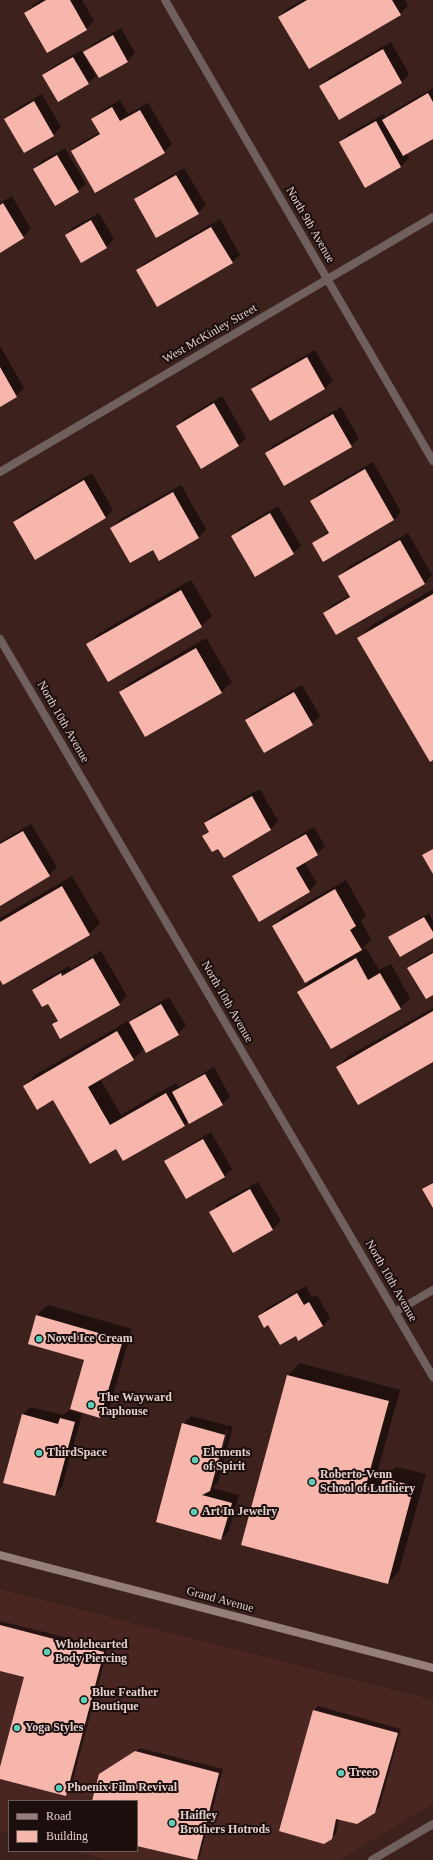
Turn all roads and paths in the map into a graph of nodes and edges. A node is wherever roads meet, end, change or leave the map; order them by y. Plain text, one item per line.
1 (165, 0) edge
2 (433, 217) edge
3 (328, 280) junction
4 (433, 461) edge
5 (0, 472) edge
6 (0, 639) edge
7 (433, 1290) edge
8 (395, 1312) junction
9 (433, 1377) edge
10 (0, 1555) edge
11 (433, 1668) edge
12 (433, 1824) edge
13 (372, 1860) edge

1 - 3 street, North 9th Avenue
2 - 3 street, West McKinley Street
3 - 4 street, North 9th Avenue
3 - 5 street, West McKinley Street
6 - 8 street, North 10th Avenue
7 - 8 street
8 - 9 street, North 10th Avenue
10 - 11 main road, Grand Avenue
12 - 13 street

